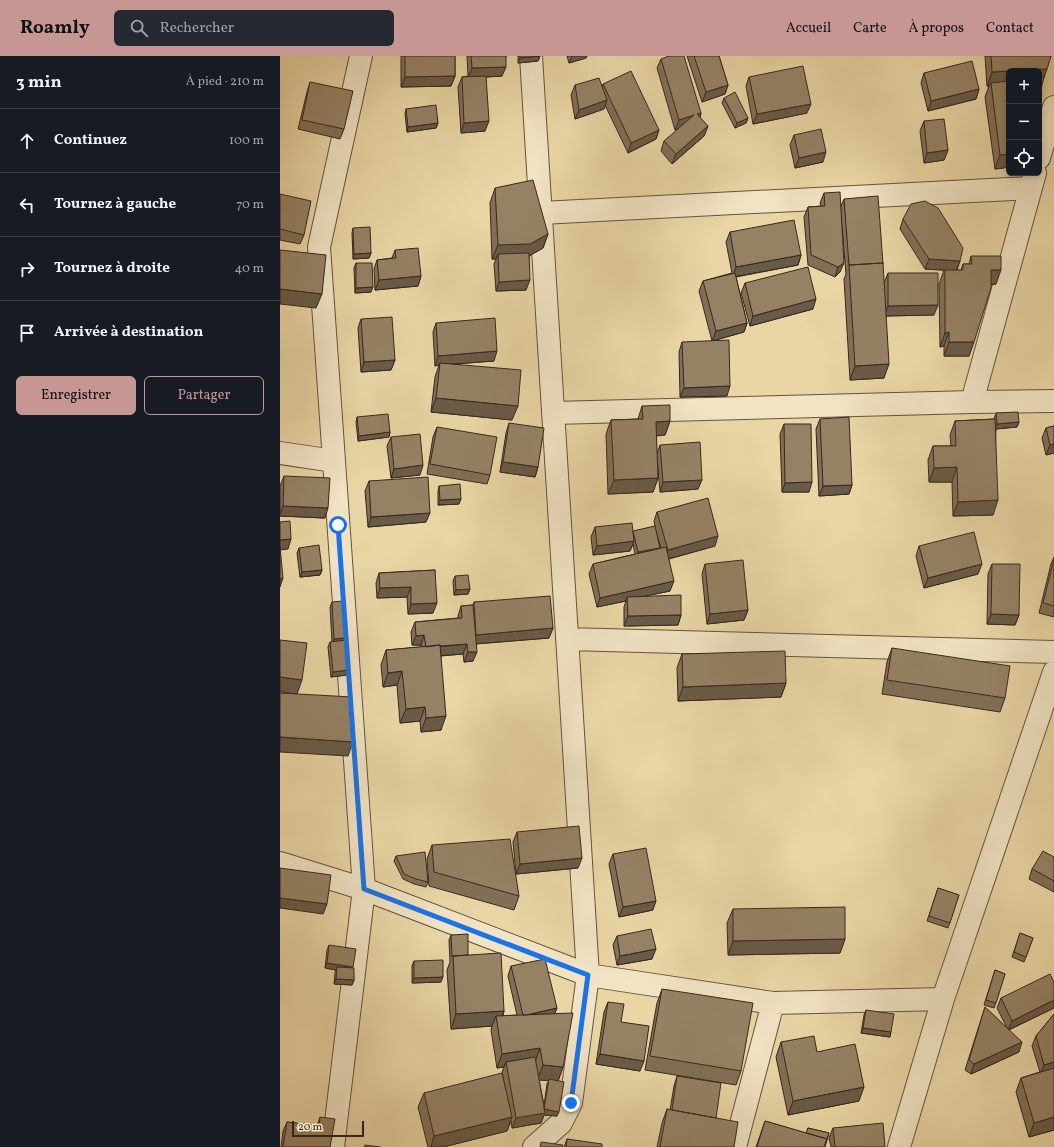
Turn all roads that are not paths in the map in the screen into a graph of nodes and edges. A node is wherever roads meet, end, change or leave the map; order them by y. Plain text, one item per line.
1 (361, 56) edge
2 (531, 56) edge
3 (1054, 107) edge
4 (1042, 148) edge
5 (1032, 181) edge
6 (541, 213) junction
7 (1054, 401) edge
8 (972, 402) junction
9 (553, 413) junction
10 (280, 453) edge
11 (334, 461) junction
12 (567, 639) junction
13 (1054, 652) edge
14 (1054, 672) edge
15 (280, 862) edge
16 (364, 889) junction
17 (588, 975) junction
18 (943, 999) junction
19 (773, 1003) junction
20 (333, 1147) edge
21 (534, 1147) edge
22 (735, 1147) edge
23 (899, 1147) edge

1 - 11 street
2 - 6 street
3 - 4 street
5 - 6 street
5 - 8 street
6 - 9 street
7 - 8 street
8 - 9 street
9 - 12 street
10 - 11 street
11 - 16 street
12 - 13 street
12 - 17 street
14 - 18 street
15 - 16 street
16 - 17 street
16 - 20 street
17 - 19 street
17 - 21 street
18 - 19 street
18 - 23 street
19 - 22 street

